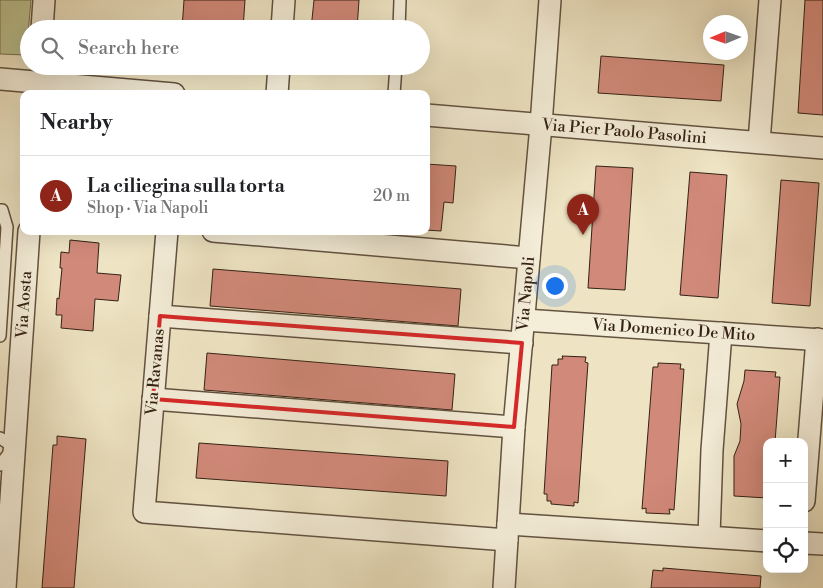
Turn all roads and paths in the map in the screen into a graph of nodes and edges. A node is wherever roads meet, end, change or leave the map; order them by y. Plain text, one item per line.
1 (44, 0) edge
2 (284, 0) edge
3 (400, 0) edge
4 (550, 0) edge
5 (770, 0) edge
6 (43, 20) edge
7 (283, 20) edge
8 (399, 20) edge
9 (279, 75) edge
10 (395, 75) edge
11 (0, 79) edge
12 (39, 81) edge
13 (132, 90) edge
14 (278, 90) edge
15 (394, 90) edge
16 (430, 115) edge
17 (541, 125) junction
18 (759, 142) junction
19 (823, 148) edge
20 (0, 210) edge
21 (29, 235) edge
22 (167, 235) edge
23 (260, 235) edge
24 (529, 258) junction
25 (160, 316) junction
26 (524, 320) junction
27 (721, 333) junction
28 (0, 336) edge
29 (820, 339) edge
30 (522, 343) junction
31 (153, 399) junction
32 (514, 427) junction
33 (7, 442) edge
34 (0, 465) edge
35 (806, 483) edge
36 (507, 532) junction
37 (708, 536) junction
38 (763, 540) edge
39 (808, 543) edge
40 (823, 544) edge
41 (5, 588) edge
42 (504, 588) edge

1 - 6 street
2 - 7 street
3 - 8 lane
4 - 17 street, Via Napoli
5 - 18 street
9 - 14 street
10 - 15 lane
11 - 12 street
12 - 13 street
16 - 17 street, Via Pier Paolo Pasolini
17 - 18 street, Via Pier Paolo Pasolini
17 - 24 street, Via Napoli
18 - 19 street, Via Pier Paolo Pasolini
20 - 28 lane
21 - 33 street, Via Aosta
22 - 25 street, Via Ravanas
23 - 24 street
24 - 26 street, Via Napoli
25 - 30 street
25 - 31 street, Via Ravanas
26 - 27 street, Via Domenico De Mito
26 - 30 street, Via Napoli
27 - 29 street, Via Domenico De Mito
27 - 37 street
29 - 35 street
30 - 32 street, Via Napoli
31 - 32 street
31 - 36 street, Via Ravanas
32 - 36 street, Via Napoli
33 - 34 lane
33 - 41 street, Via Aosta
36 - 37 street
36 - 42 street, Via Napoli
37 - 38 street
39 - 40 street

